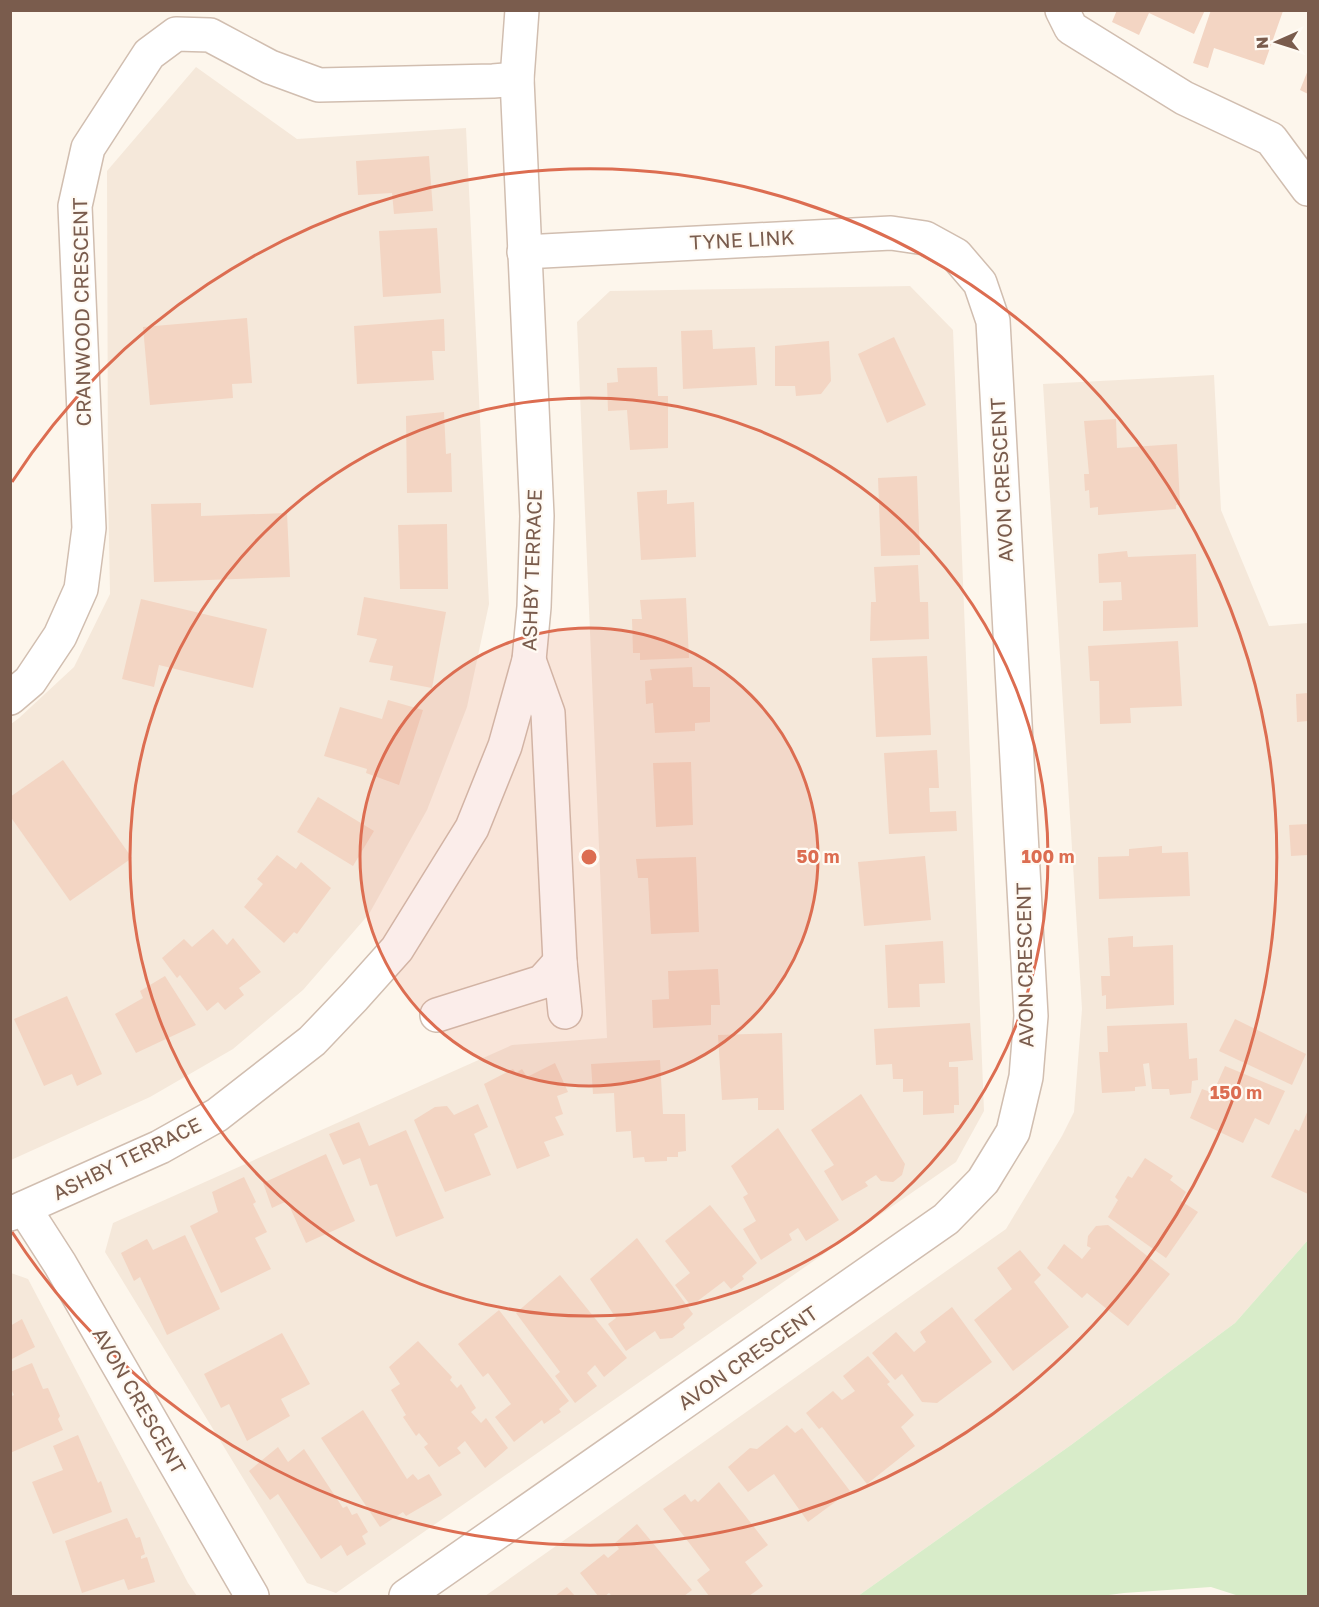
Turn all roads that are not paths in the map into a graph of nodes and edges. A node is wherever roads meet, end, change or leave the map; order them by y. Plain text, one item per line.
1 (522, 10) edge
2 (1062, 10) edge
3 (517, 79) junction
4 (1308, 189) edge
5 (524, 252) junction
6 (956, 255) joint
7 (529, 660) junction
8 (10, 698) edge
9 (560, 962) junction
10 (565, 1012) dead end
11 (437, 1015) dead end
12 (17, 1211) edge
13 (252, 1596) edge
14 (406, 1596) edge

1 - 3 street, ASHBY TERRACE
2 - 4 street
3 - 5 street, ASHBY TERRACE
3 - 8 street, CRANWOOD CRESCENT
5 - 6 street, TYNE LINK
5 - 7 street, ASHBY TERRACE
6 - 14 street, AVON CRESCENT
7 - 9 street
7 - 12 street, ASHBY TERRACE
9 - 10 street
9 - 11 street
12 - 13 street, AVON CRESCENT

